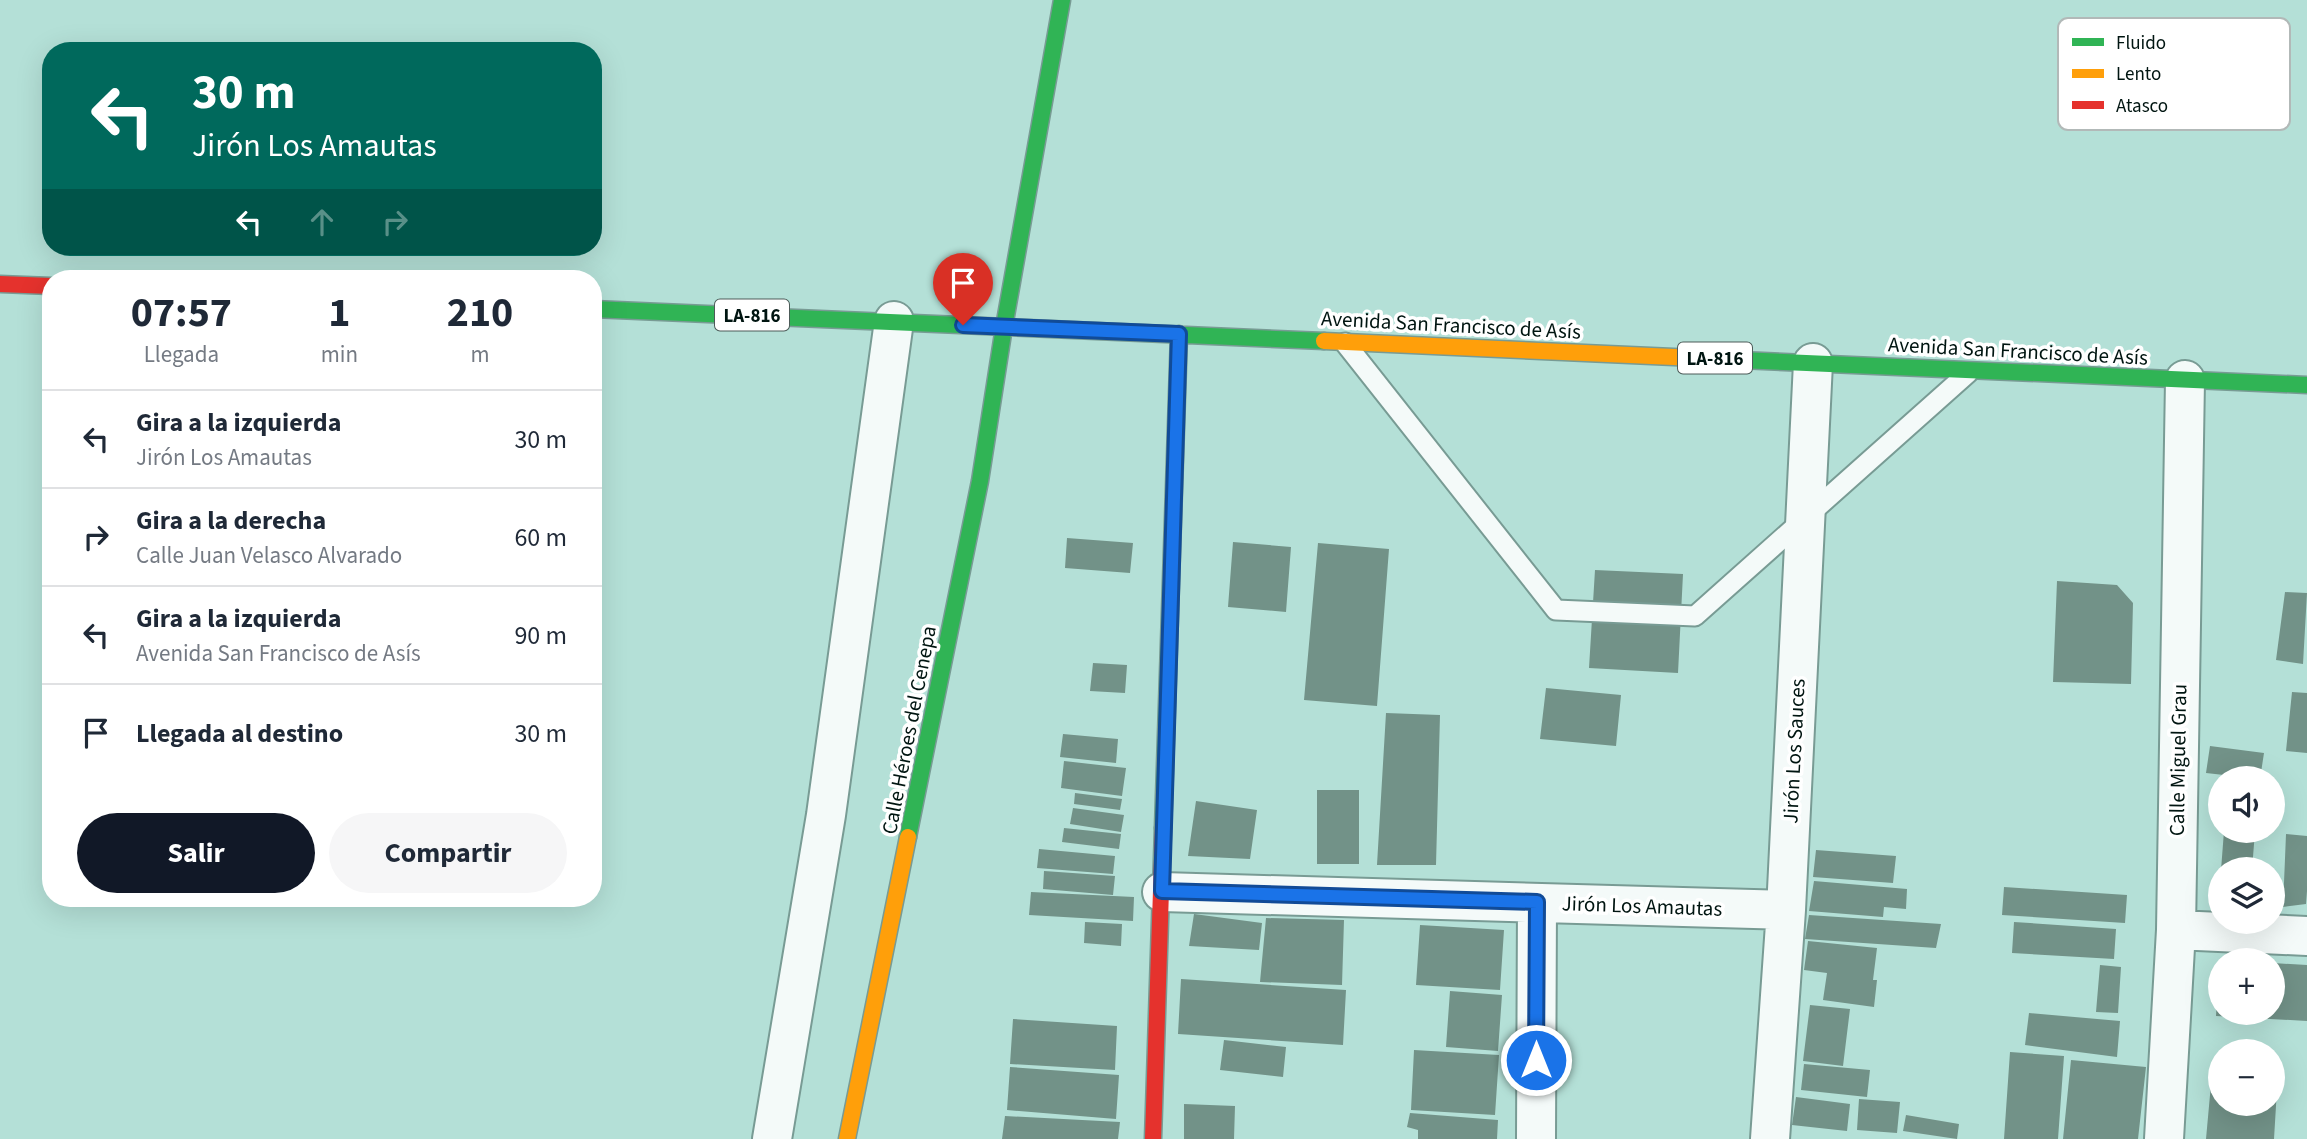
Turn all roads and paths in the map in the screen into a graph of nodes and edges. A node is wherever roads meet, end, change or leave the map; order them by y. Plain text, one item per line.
1 (1062, 0) edge
2 (0, 284) edge
3 (42, 286) edge
4 (602, 309) edge
5 (903, 322) junction
6 (997, 327) junction
7 (1179, 334) junction
8 (1344, 342) junction
9 (1813, 363) junction
10 (1971, 370) junction
11 (2185, 380) junction
12 (2307, 386) edge
13 (1805, 518) junction
14 (1162, 891) junction
15 (1537, 902) junction
16 (1786, 910) junction
17 (2176, 930) junction
18 (2307, 936) edge
19 (772, 1139) edge
20 (847, 1139) edge
21 (1153, 1139) edge
22 (1536, 1139) edge
23 (1770, 1139) edge
24 (2164, 1139) edge

1 - 6 main road, Calle Héroes del Cenepa
2 - 3 main road
4 - 5 main road, Avenida San Francisco de Asís / LA-816
5 - 6 main road, Avenida San Francisco de Asís / LA-816
5 - 19 street
6 - 7 main road, Avenida San Francisco de Asís / LA-816
6 - 20 main road, Calle Héroes del Cenepa
7 - 8 main road, Avenida San Francisco de Asís / LA-816
7 - 14 main road
8 - 9 main road, Avenida San Francisco de Asís / LA-816
8 - 13 lane
9 - 10 main road, Avenida San Francisco de Asís / LA-816
9 - 13 street, Jirón Los Sauces
10 - 11 main road, Avenida San Francisco de Asís / LA-816
10 - 13 lane
11 - 12 main road, Avenida San Francisco de Asís / LA-816
11 - 17 street, Calle Miguel Grau
13 - 16 street, Jirón Los Sauces
14 - 15 street, Jirón Los Amautas
14 - 21 main road
15 - 16 street, Jirón Los Amautas
15 - 22 street
16 - 23 street, Jirón Los Sauces
17 - 18 street
17 - 24 street, Calle Miguel Grau

